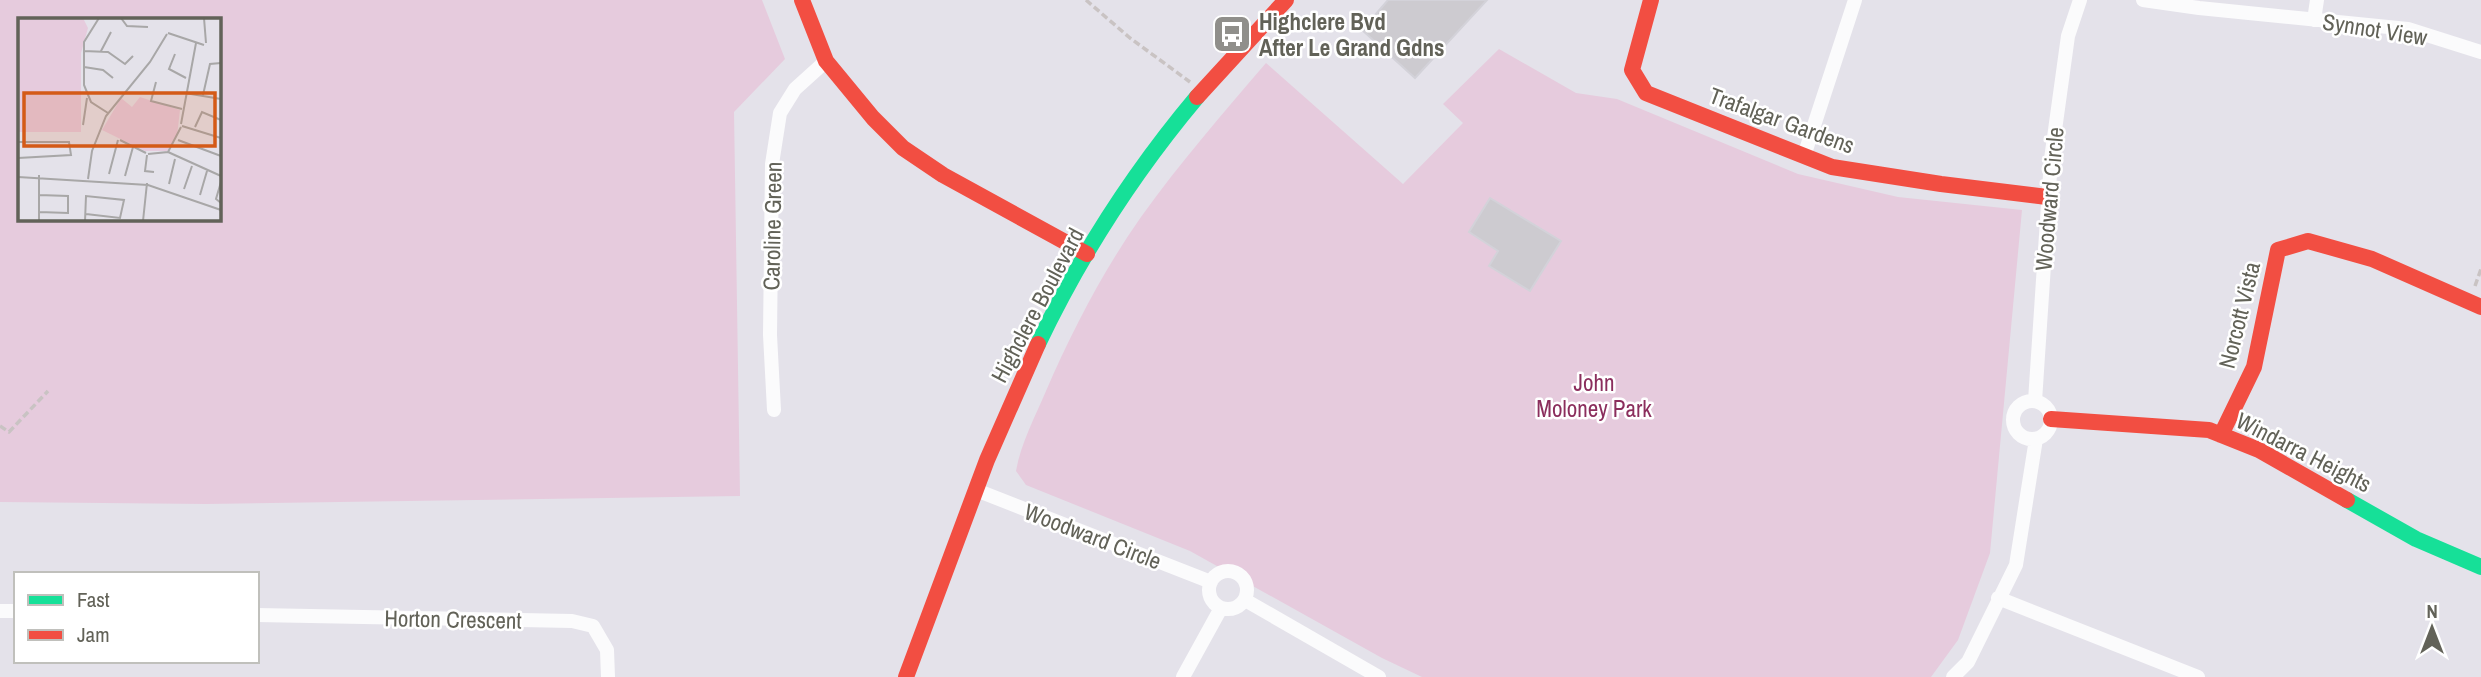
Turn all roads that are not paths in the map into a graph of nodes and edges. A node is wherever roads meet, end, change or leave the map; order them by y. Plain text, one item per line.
1 (802, 0) edge
2 (1286, 0) edge
3 (1651, 0) edge
4 (1855, 0) edge
5 (2080, 0) edge
6 (2143, 0) edge
7 (2317, 0) edge
8 (2314, 20) junction
9 (2481, 52) edge
10 (826, 61) junction
11 (1804, 156) junction
12 (2047, 197) junction
13 (1087, 254) junction
14 (2481, 307) edge
15 (2035, 401) junction
16 (774, 410) dead end
17 (2051, 419) junction
18 (2221, 435) junction
19 (2036, 439) junction
20 (976, 490) junction
21 (2481, 567) edge
22 (1210, 582) junction
23 (1998, 598) junction
24 (1245, 600) junction
25 (1221, 608) junction
26 (259, 615) edge
27 (608, 677) edge
28 (906, 677) edge
29 (1183, 677) edge
30 (1379, 677) edge
31 (1953, 677) edge
32 (2198, 677) edge

1 - 10 street
2 - 13 street, Highclere Boulevard
3 - 11 street, Trafalgar Gardens
4 - 11 street
5 - 12 street, Woodward Circle
6 - 8 street, Synnot View
7 - 8 street
8 - 9 street, Synnot View
10 - 13 street
10 - 16 street, Caroline Green
11 - 12 street, Trafalgar Gardens
12 - 15 street, Woodward Circle
13 - 20 street, Highclere Boulevard
14 - 18 street, Norcott Vista
15 - 17 street
15 - 19 street
17 - 18 street, Windarra Heights
17 - 19 street
18 - 21 street, Windarra Heights
19 - 23 street
20 - 22 street, Woodward Circle
20 - 28 street, Highclere Boulevard
22 - 24 street
22 - 25 street
23 - 31 street
23 - 32 street
24 - 25 street
24 - 30 street
25 - 29 street
26 - 27 street, Horton Crescent

